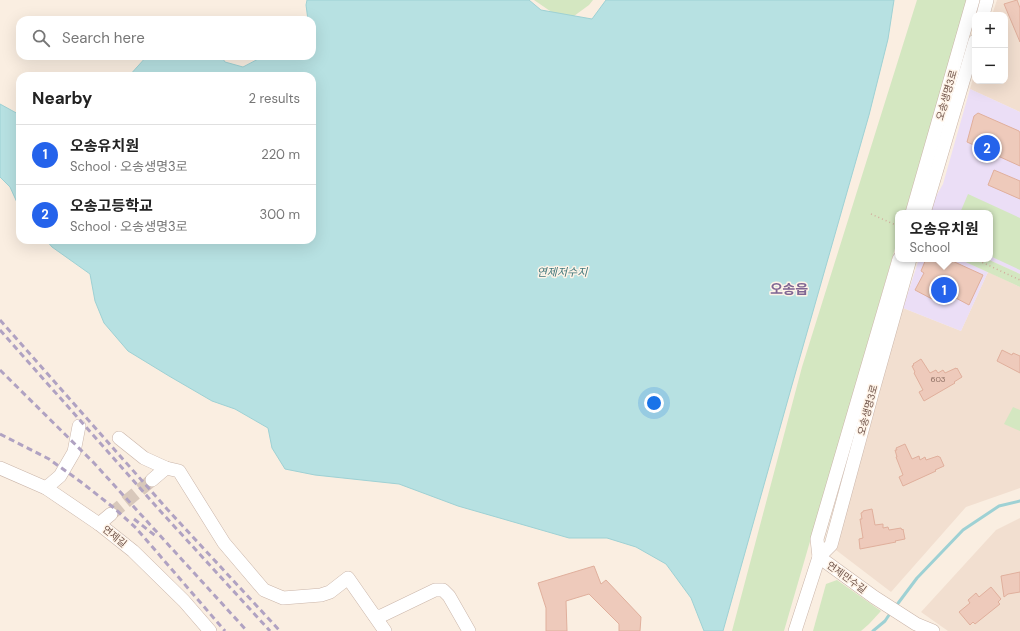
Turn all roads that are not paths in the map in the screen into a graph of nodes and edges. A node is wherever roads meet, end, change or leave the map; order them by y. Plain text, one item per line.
1 (973, 0) edge
2 (987, 0) edge
3 (984, 12) edge
4 (973, 48) edge
5 (913, 210) edge
6 (925, 210) edge
7 (898, 262) edge
8 (909, 262) edge
9 (79, 426) dead end
10 (119, 438) dead end
11 (0, 468) edge
12 (166, 468) junction
13 (152, 480) tunnel mouth
14 (46, 488) junction
15 (111, 514) tunnel mouth
16 (99, 524) junction
17 (819, 557) junction
18 (375, 616) junction
19 (210, 631) edge
20 (385, 631) edge
21 (469, 631) edge
22 (795, 631) edge
23 (933, 631) edge

1 - 5 street, 오송생명3로
2 - 3 street
4 - 6 street, 오송생명3로
7 - 17 street, 오송생명3로
8 - 17 street, 오송생명3로
9 - 14 street
10 - 12 street
11 - 14 street, 연제길
12 - 13 street
12 - 18 street
14 - 16 street, 연제길
15 - 16 street
16 - 19 street, 연제길
17 - 22 street, 오송생명3로
17 - 23 street, 연제만수길
18 - 20 street
18 - 21 street

